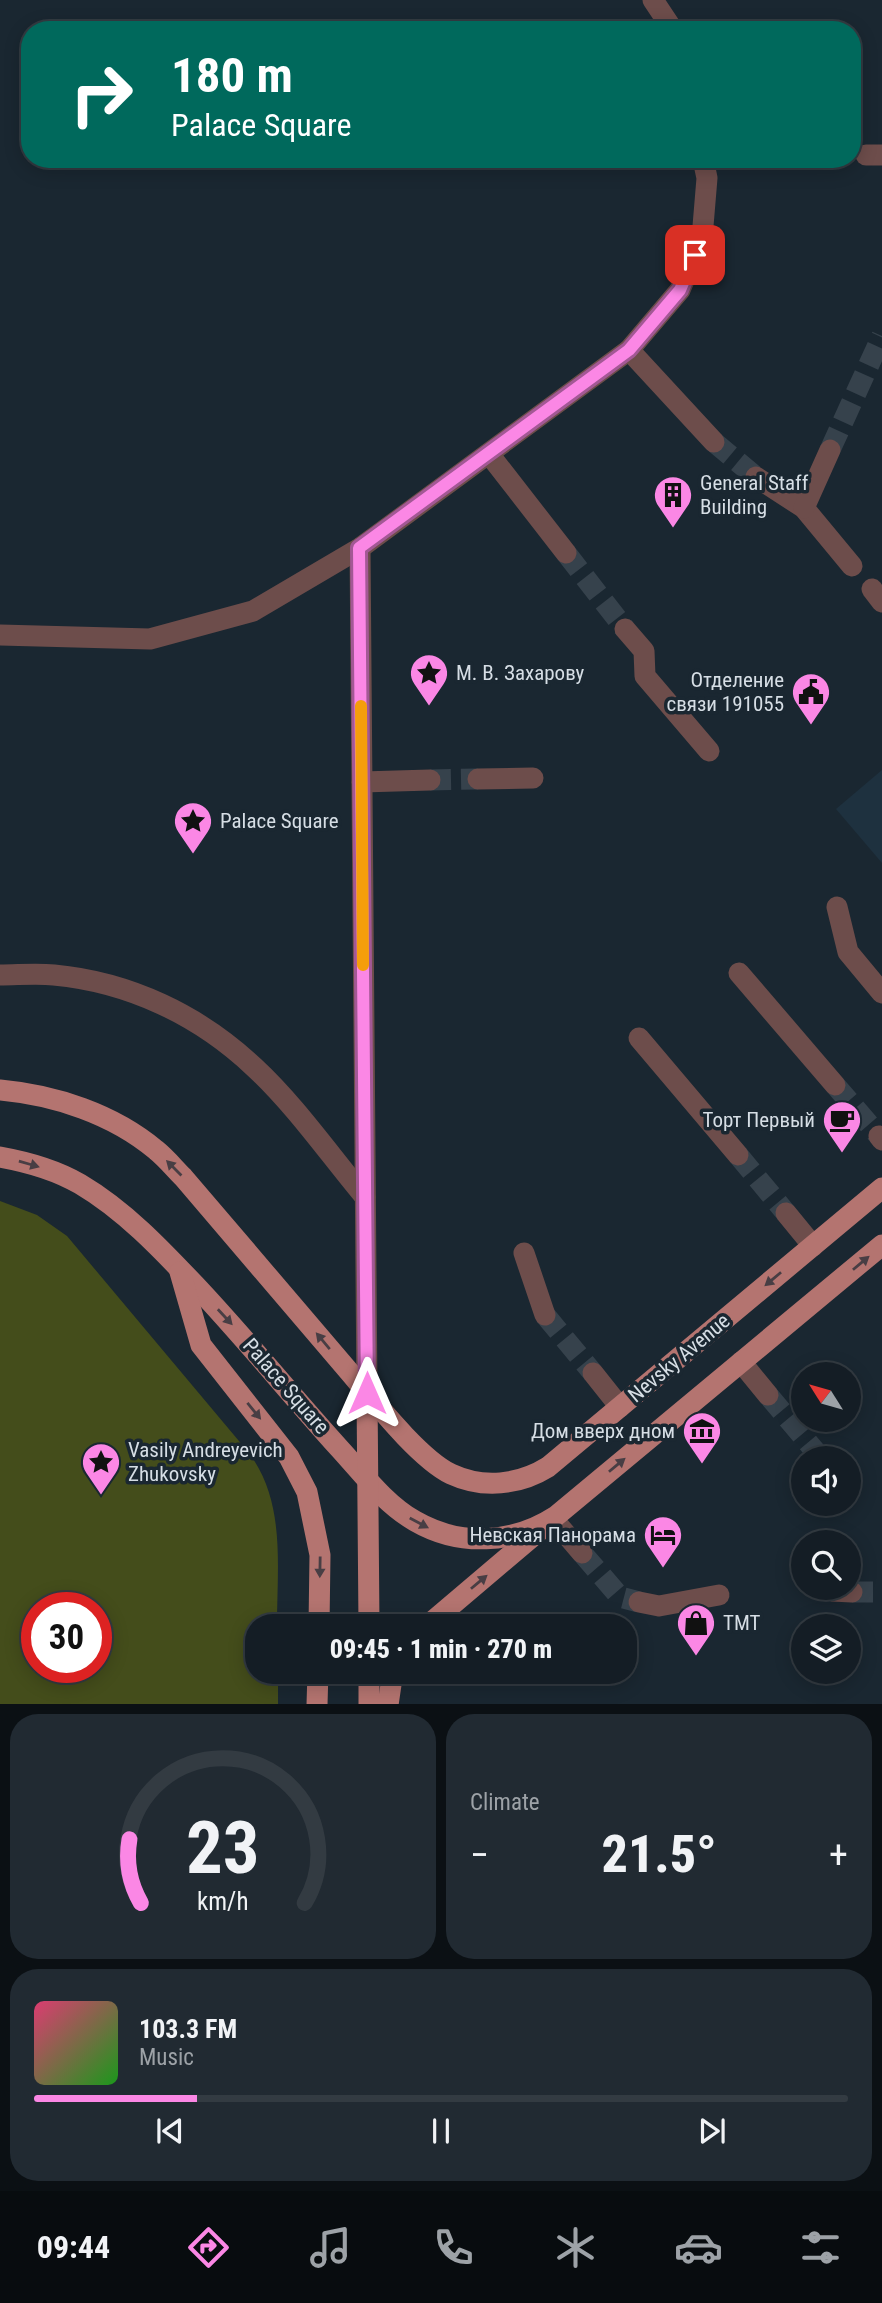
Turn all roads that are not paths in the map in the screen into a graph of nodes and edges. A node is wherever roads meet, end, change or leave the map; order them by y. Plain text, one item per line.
1 (653, 0) edge
2 (667, 21) edge
3 (705, 168) edge
4 (629, 350) junction
5 (714, 442) tunnel mouth
6 (831, 450) tunnel mouth
7 (488, 454) junction
8 (756, 477) tunnel mouth
9 (804, 508) junction
10 (359, 548) junction
11 (566, 553) tunnel mouth
12 (852, 566) dead end
13 (625, 629) tunnel mouth
14 (0, 635) edge
15 (709, 751) dead end
16 (533, 778) dead end
17 (478, 779) tunnel mouth
18 (430, 780) tunnel mouth
19 (362, 782) junction
20 (837, 907) dead end
21 (739, 973) dead end
22 (0, 975) edge
23 (882, 993) edge
24 (639, 1038) dead end
25 (835, 1085) tunnel mouth
26 (0, 1090) edge
27 (738, 1155) tunnel mouth
28 (0, 1157) edge
29 (882, 1188) edge
30 (365, 1197) junction
31 (786, 1213) tunnel mouth
32 (882, 1245) edge
33 (813, 1246) junction
34 (524, 1253) dead end
35 (178, 1267) junction
36 (545, 1315) tunnel mouth
37 (741, 1362) junction
38 (593, 1373) tunnel mouth
39 (367, 1393) junction
40 (768, 1395) tunnel mouth
41 (620, 1407) junction
42 (368, 1478) junction
43 (559, 1514) junction
44 (582, 1553) tunnel mouth
45 (719, 1595) dead end
46 (639, 1602) tunnel mouth
47 (319, 1614) edge
48 (369, 1614) edge
49 (441, 1614) edge
50 (318, 1684) edge
51 (369, 1684) edge
52 (391, 1684) edge
53 (317, 1704) edge
54 (369, 1704) edge
55 (388, 1704) edge

1 - 2 street
3 - 4 street
4 - 5 street
4 - 7 street
6 - 9 street
7 - 10 street
7 - 11 street
8 - 9 street
9 - 12 street
10 - 14 street
10 - 19 street
13 - 15 street
16 - 17 street
18 - 19 street
19 - 30 street
20 - 23 street
21 - 25 street
22 - 30 street
24 - 27 street
39 -> 26 main road
28 -> 35 main road, Palace Square
29 - 33 main road, Nevsky Avenue
30 - 39 street
31 - 33 street
37 -> 32 main road, Nevsky Avenue
33 -> 41 main road, Nevsky Avenue
34 - 36 street
35 -> 42 main road, Palace Square
35 -> 47 main road
37 - 40 street
43 -> 37 main road, Nevsky Avenue
38 - 41 street
39 - 41 main road, Nevsky Avenue
39 - 42 main road
42 -> 43 main road, Nevsky Avenue
42 - 48 main road
43 - 44 street
49 -> 43 main road, Nevsky Avenue
45 - 46 street
50 - 53 main road
51 - 54 main road
52 - 55 main road

